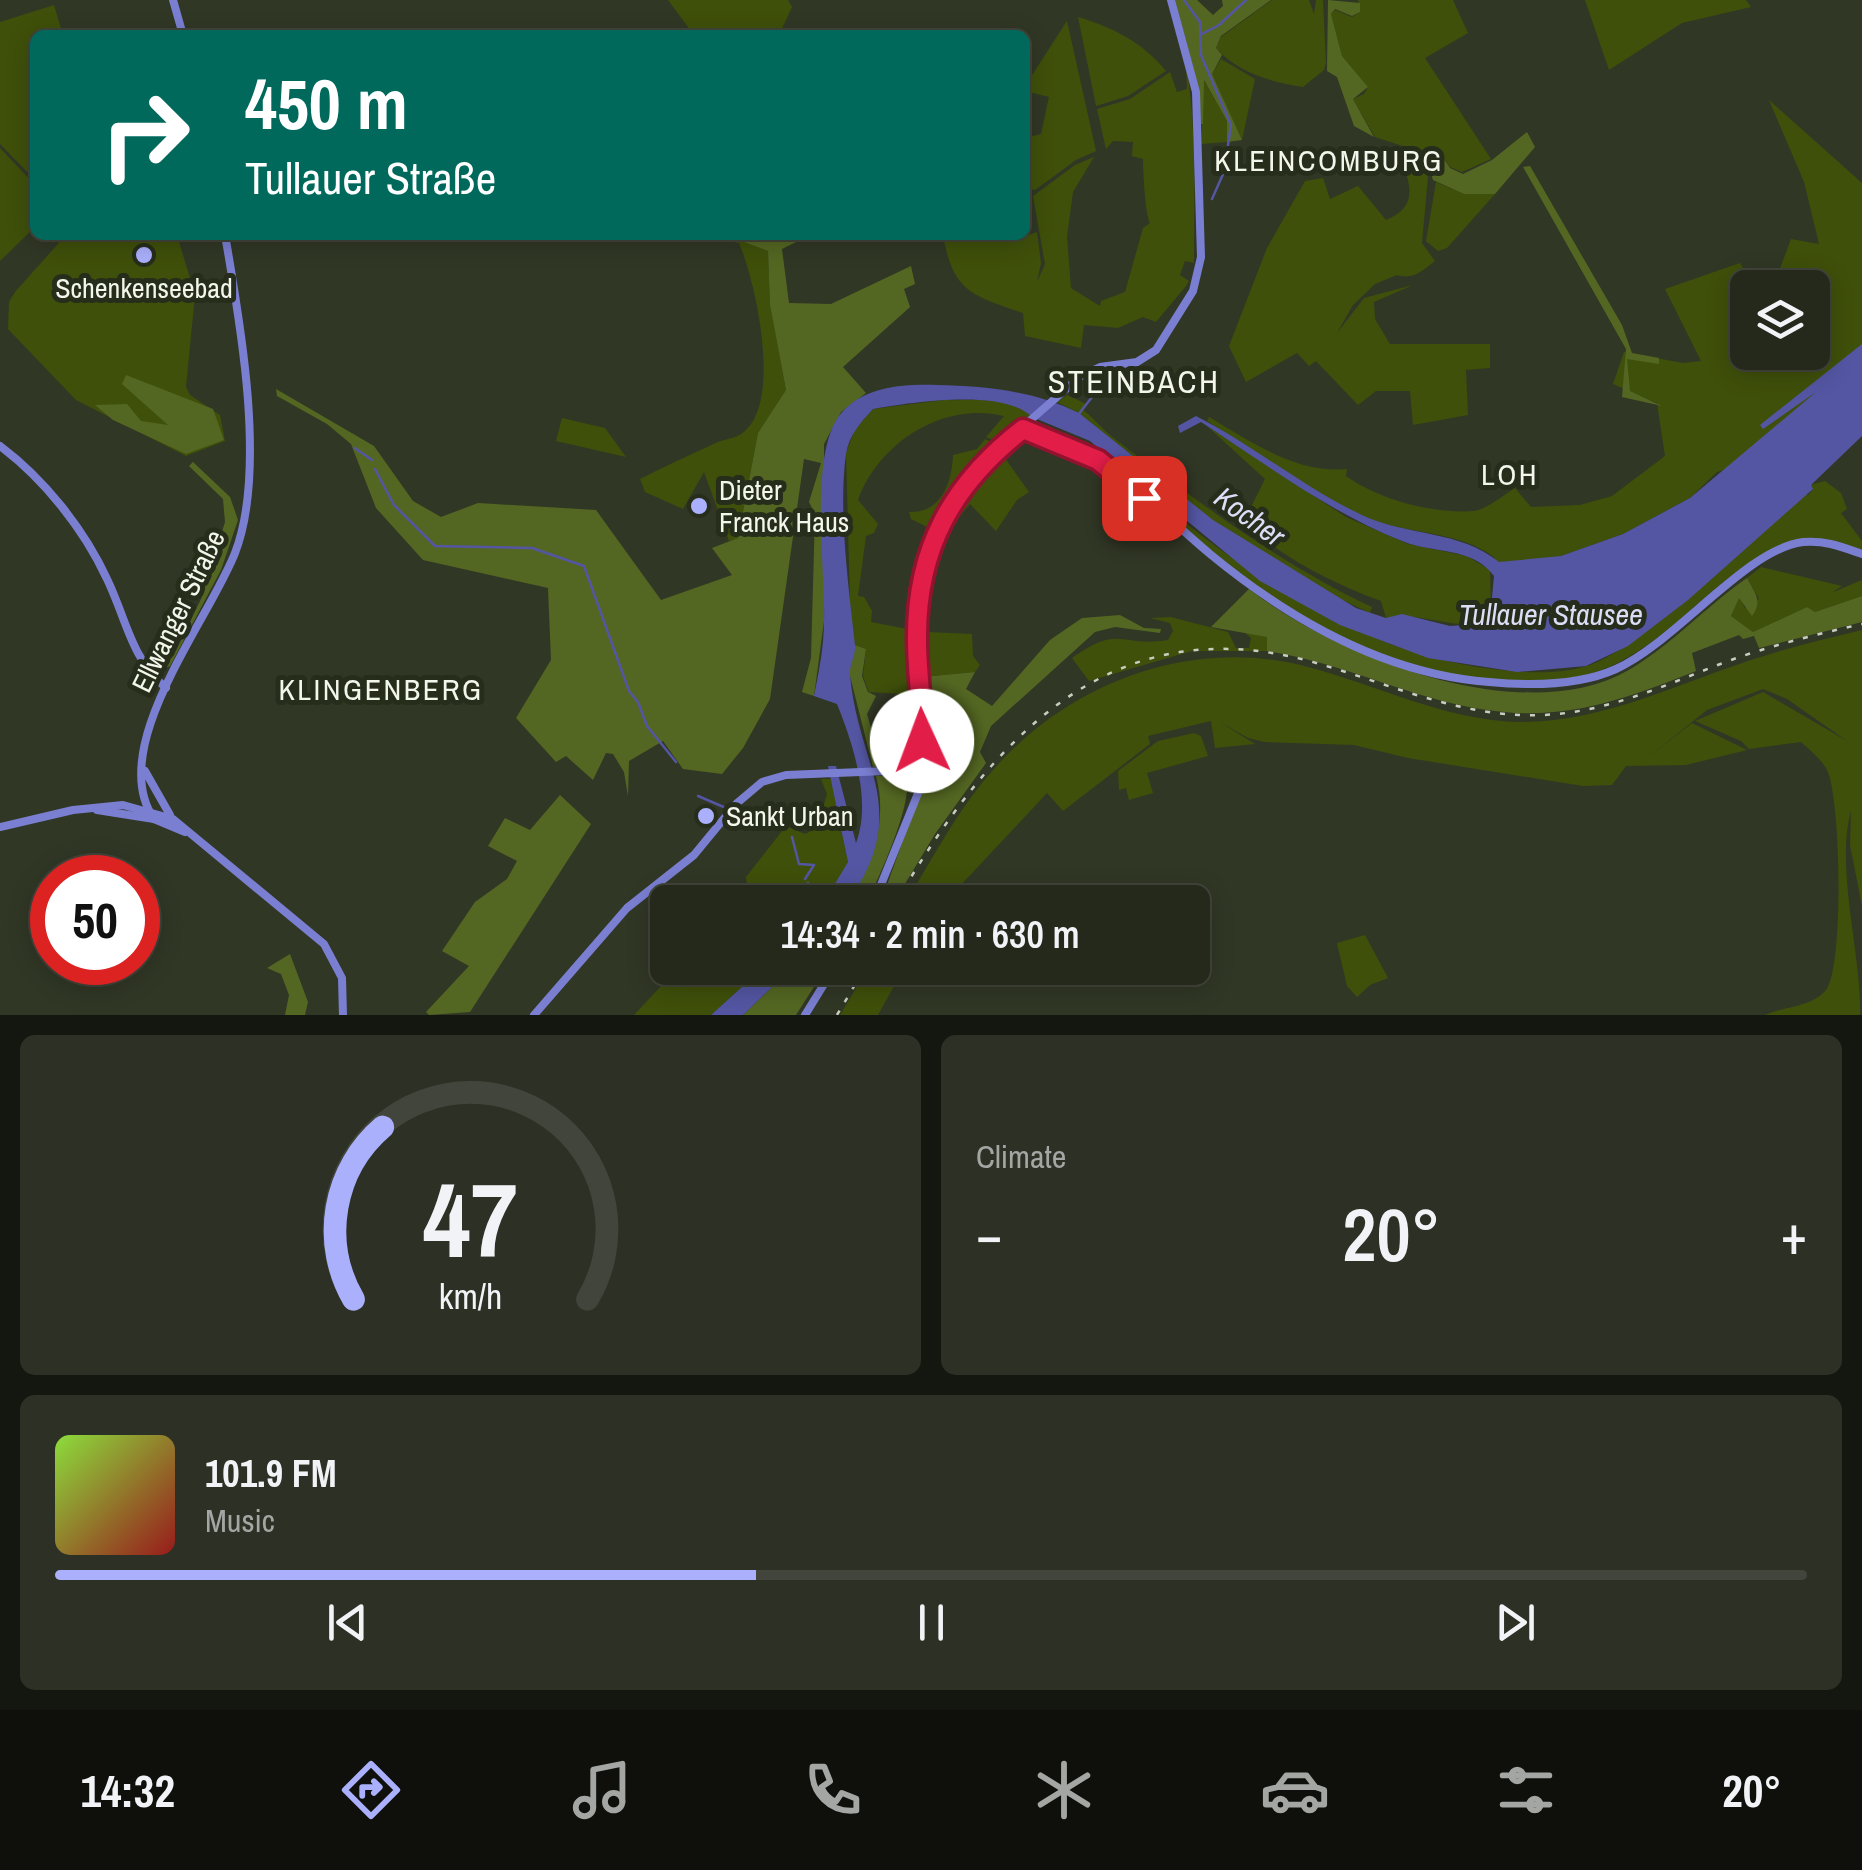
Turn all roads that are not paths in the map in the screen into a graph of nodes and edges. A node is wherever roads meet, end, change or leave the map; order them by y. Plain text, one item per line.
1 (173, 0) edge
2 (1171, 0) edge
3 (182, 30) edge
4 (226, 240) edge
5 (1023, 429) junction
6 (0, 446) edge
7 (1862, 554) edge
8 (166, 688) junction
9 (143, 766) junction
10 (915, 771) junction
11 (141, 788) junction
12 (155, 793) junction
13 (122, 805) junction
14 (78, 809) junction
15 (147, 809) junction
16 (134, 814) junction
17 (173, 818) junction
18 (154, 819) junction
19 (0, 827) edge
20 (216, 852) junction
21 (880, 885) edge
22 (824, 985) edge
23 (343, 1015) edge
24 (534, 1015) edge
25 (805, 1015) edge

1 - 3 main road
2 - 5 main road
4 - 8 main road, Ellwanger Straße
5 - 7 main road
5 - 10 main road
6 - 8 main road
8 - 9 main road, Ellwanger Straße
9 - 11 main road, Ellwanger Straße
9 - 12 main road
10 - 21 main road
10 - 24 main road
11 - 13 main road
11 - 15 main road
12 - 15 main road
12 - 17 main road
13 - 14 main road
13 - 15 main road
14 - 16 main road
14 - 19 main road
15 - 16 main road
15 - 17 main road
15 - 18 main road
16 - 18 main road
17 - 20 main road
18 - 20 main road
20 - 23 main road
22 - 25 main road

